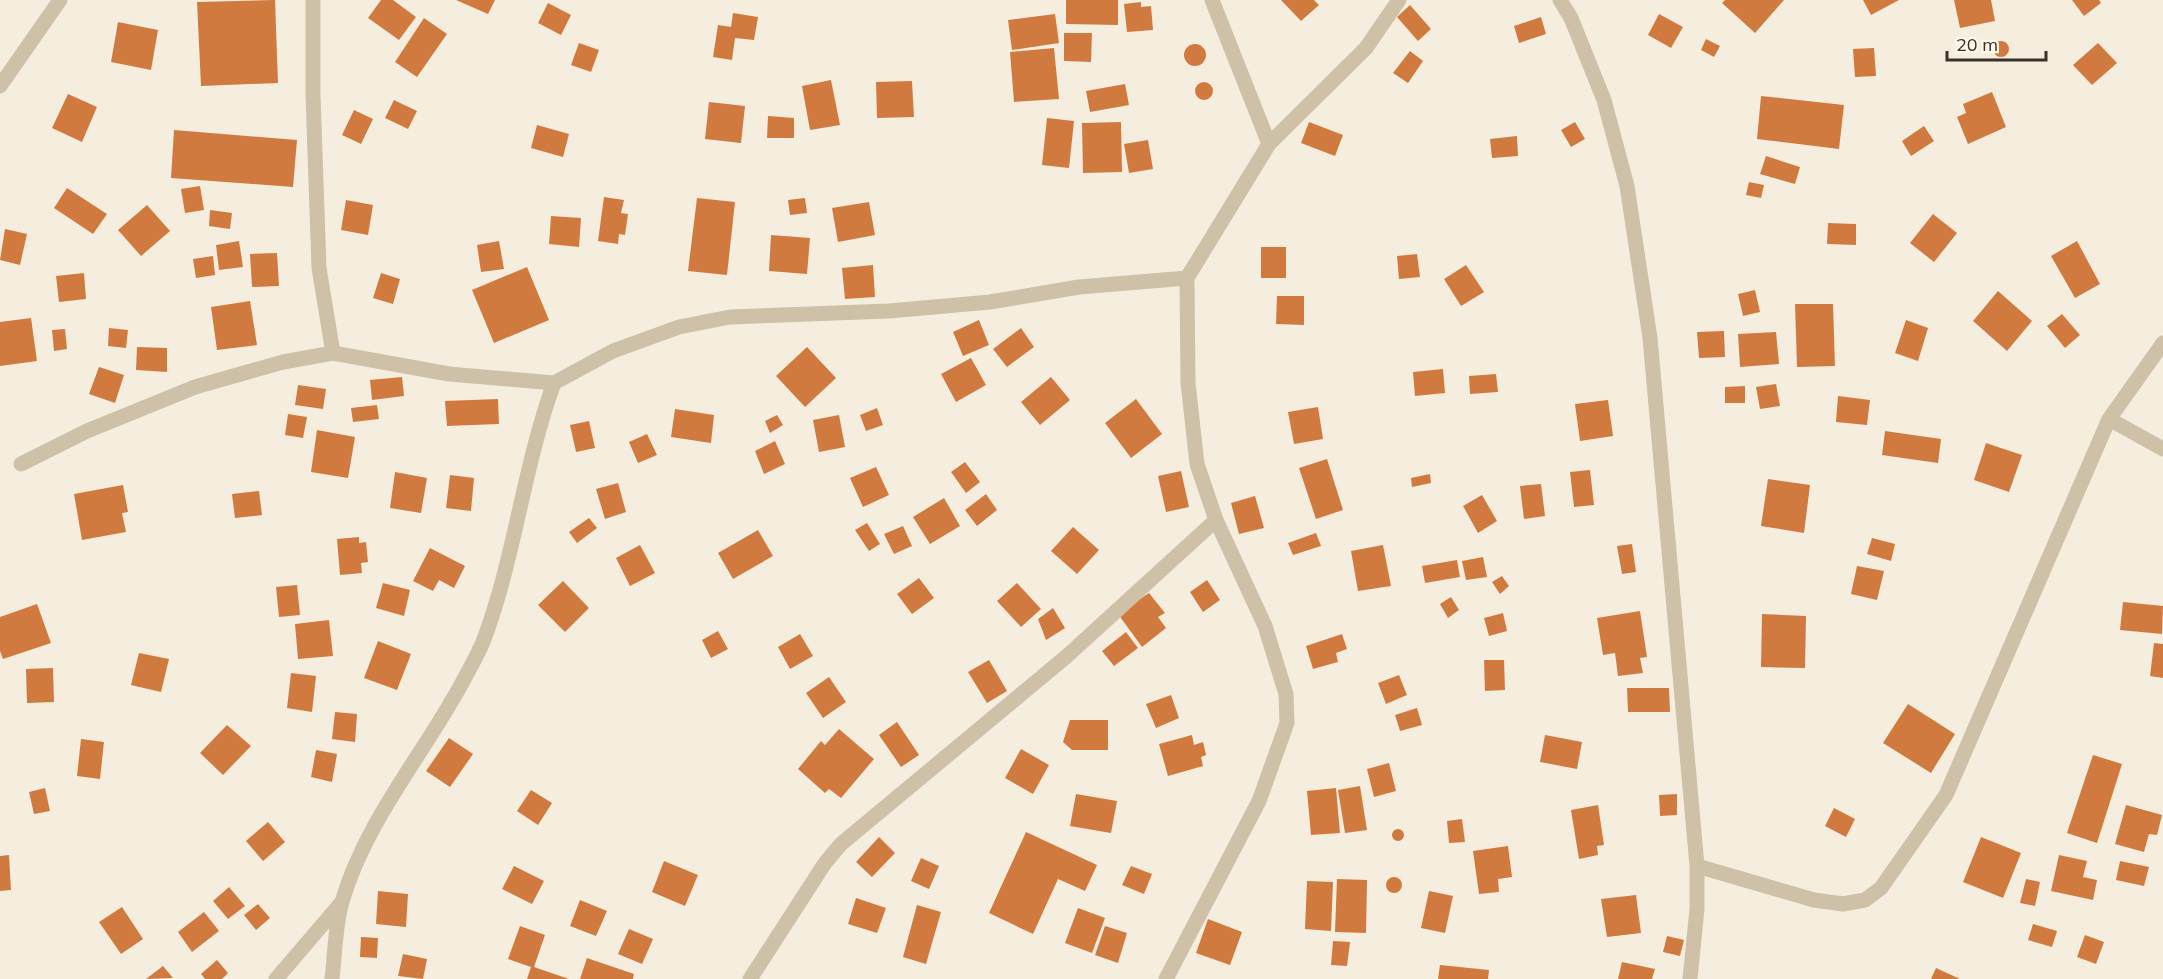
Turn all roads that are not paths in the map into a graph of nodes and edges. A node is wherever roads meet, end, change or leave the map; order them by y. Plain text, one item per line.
1 (60, 0) edge
2 (313, 0) edge
3 (1212, 0) edge
4 (1400, 0) edge
5 (1560, 0) edge
6 (0, 86) edge
7 (1269, 144) junction
8 (1187, 278) junction
9 (2163, 344) edge
10 (333, 353) junction
11 (554, 383) junction
12 (2109, 419) junction
13 (2163, 449) edge
14 (21, 464) dead end
15 (1216, 520) junction
16 (1697, 866) junction
17 (341, 903) junction
18 (276, 979) edge
19 (332, 979) edge
20 (750, 979) edge
21 (1166, 979) edge
22 (1690, 979) edge

1 - 6 street
2 - 10 street
3 - 7 street
4 - 7 street
5 - 16 street
7 - 8 street
8 - 11 street
8 - 15 street
9 - 12 street
10 - 11 street
10 - 14 street
11 - 17 street
12 - 13 street
12 - 16 street
15 - 20 street
15 - 21 street
16 - 22 street
17 - 18 street
17 - 19 street

